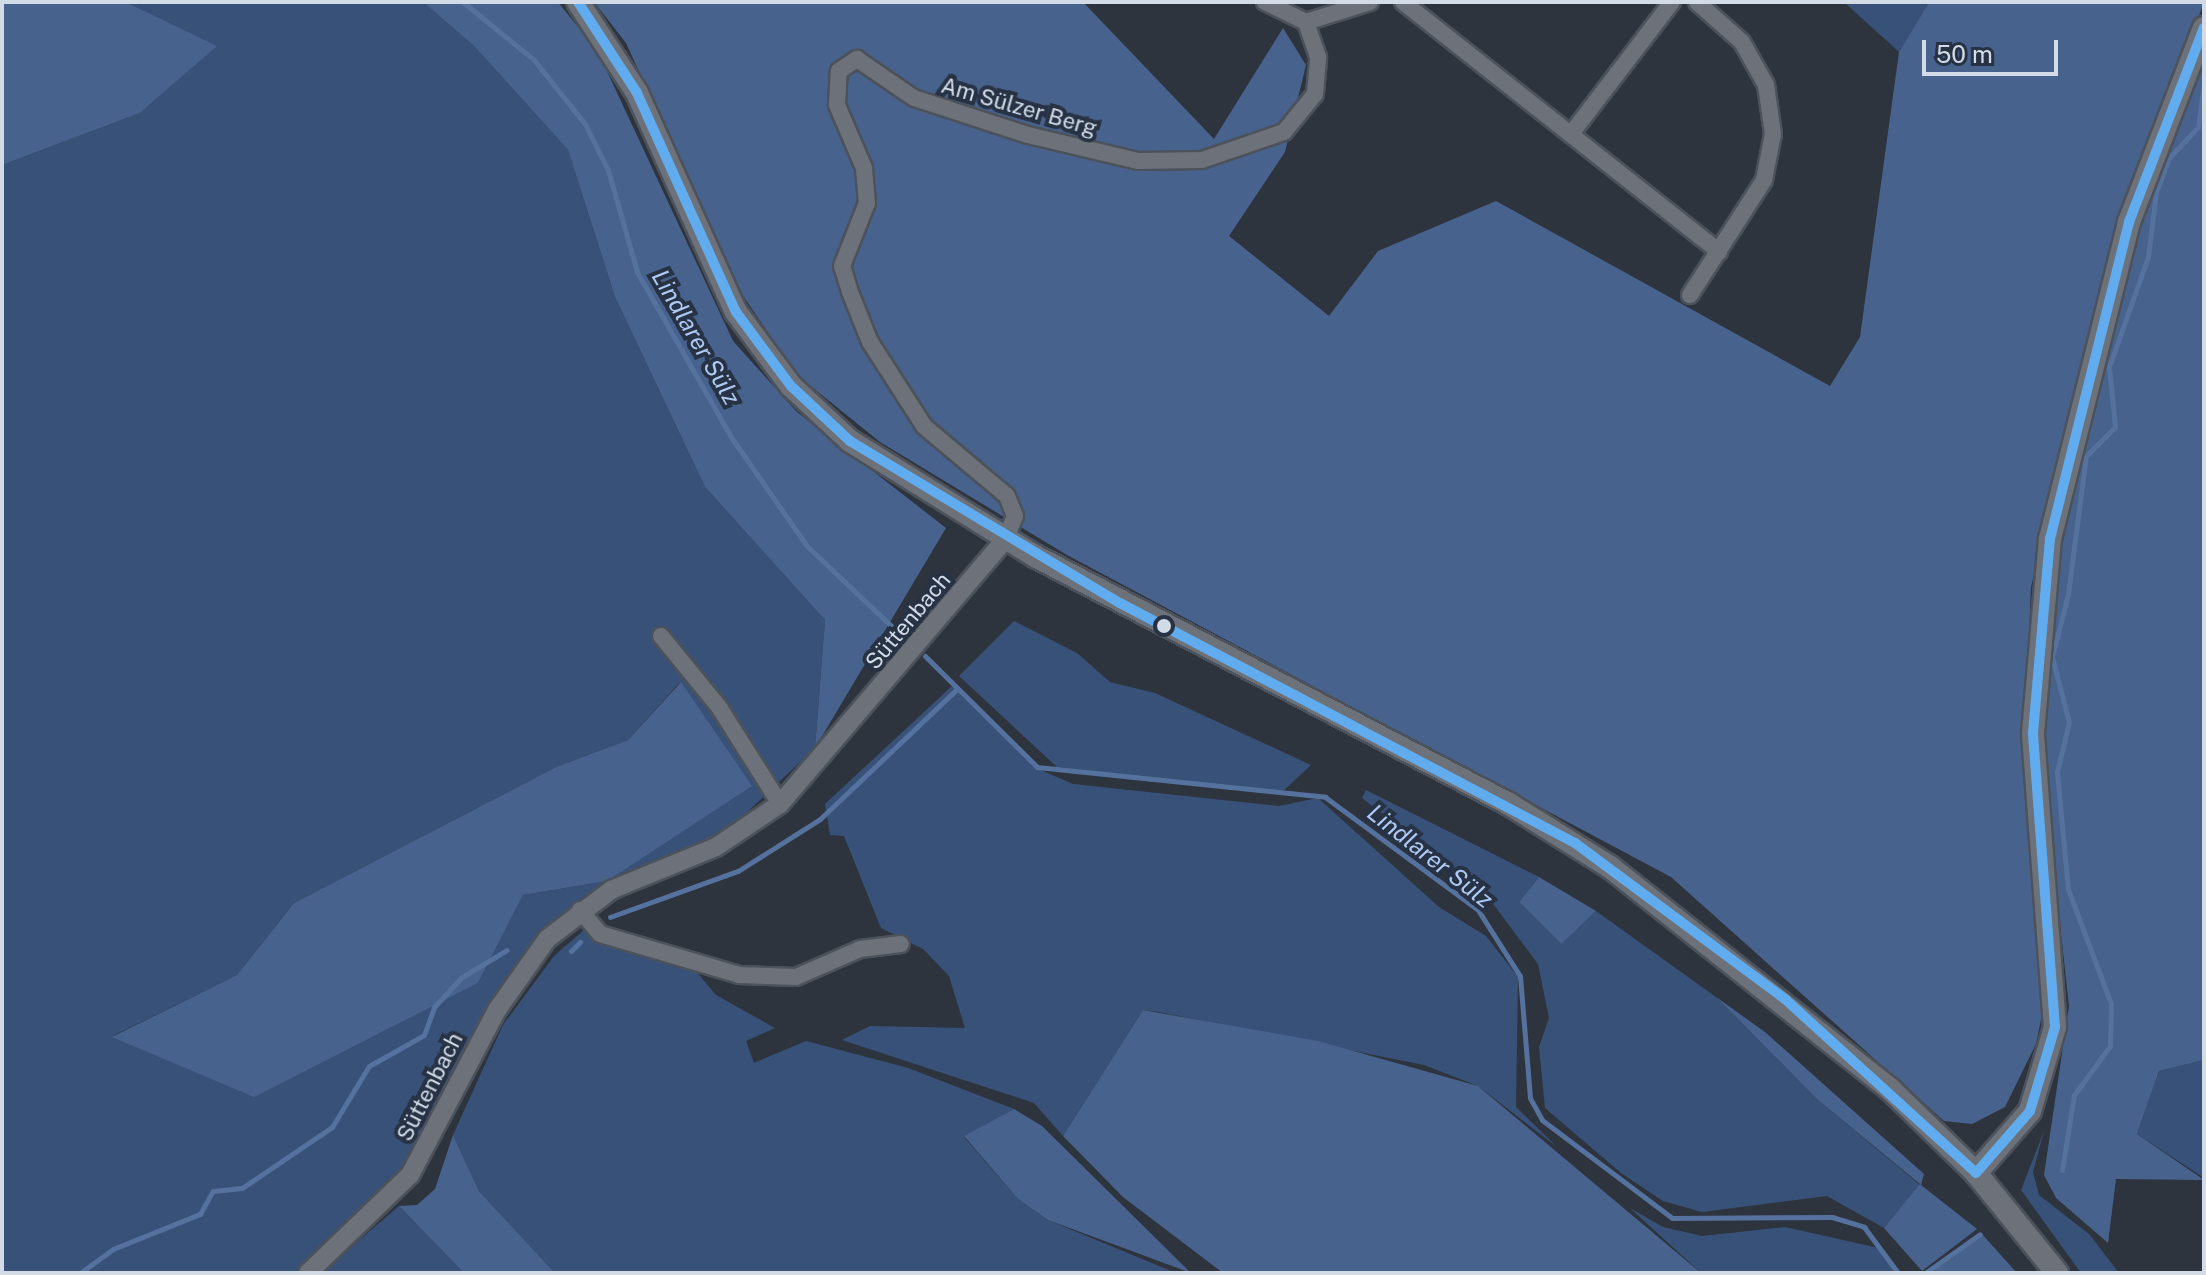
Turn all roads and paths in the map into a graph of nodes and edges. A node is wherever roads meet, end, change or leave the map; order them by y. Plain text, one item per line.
1 (578, 2) edge
2 (1265, 2) edge
3 (1370, 2) edge
4 (1403, 2) edge
5 (1672, 2) edge
6 (1697, 2) edge
7 (1306, 22) junction
8 (2204, 28) edge
9 (1571, 134) junction
10 (1719, 252) junction
11 (1690, 295) dead end
12 (1006, 538) junction
13 (661, 636) dead end
14 (780, 804) junction
15 (580, 910) junction
16 (901, 944) dead end
17 (1976, 1173) junction
18 (308, 1273) edge
19 (2057, 1273) edge

1 - 12 main road
2 - 7 street
3 - 7 street
4 - 9 street
5 - 9 street
6 - 10 street
7 - 12 street, Am Sülzer Berg
8 - 17 main road
9 - 10 street
10 - 11 street
12 - 14 street, Süttenbach
12 - 17 main road
13 - 14 street
14 - 15 street, Süttenbach
15 - 16 street
15 - 18 street, Süttenbach
17 - 19 main road

